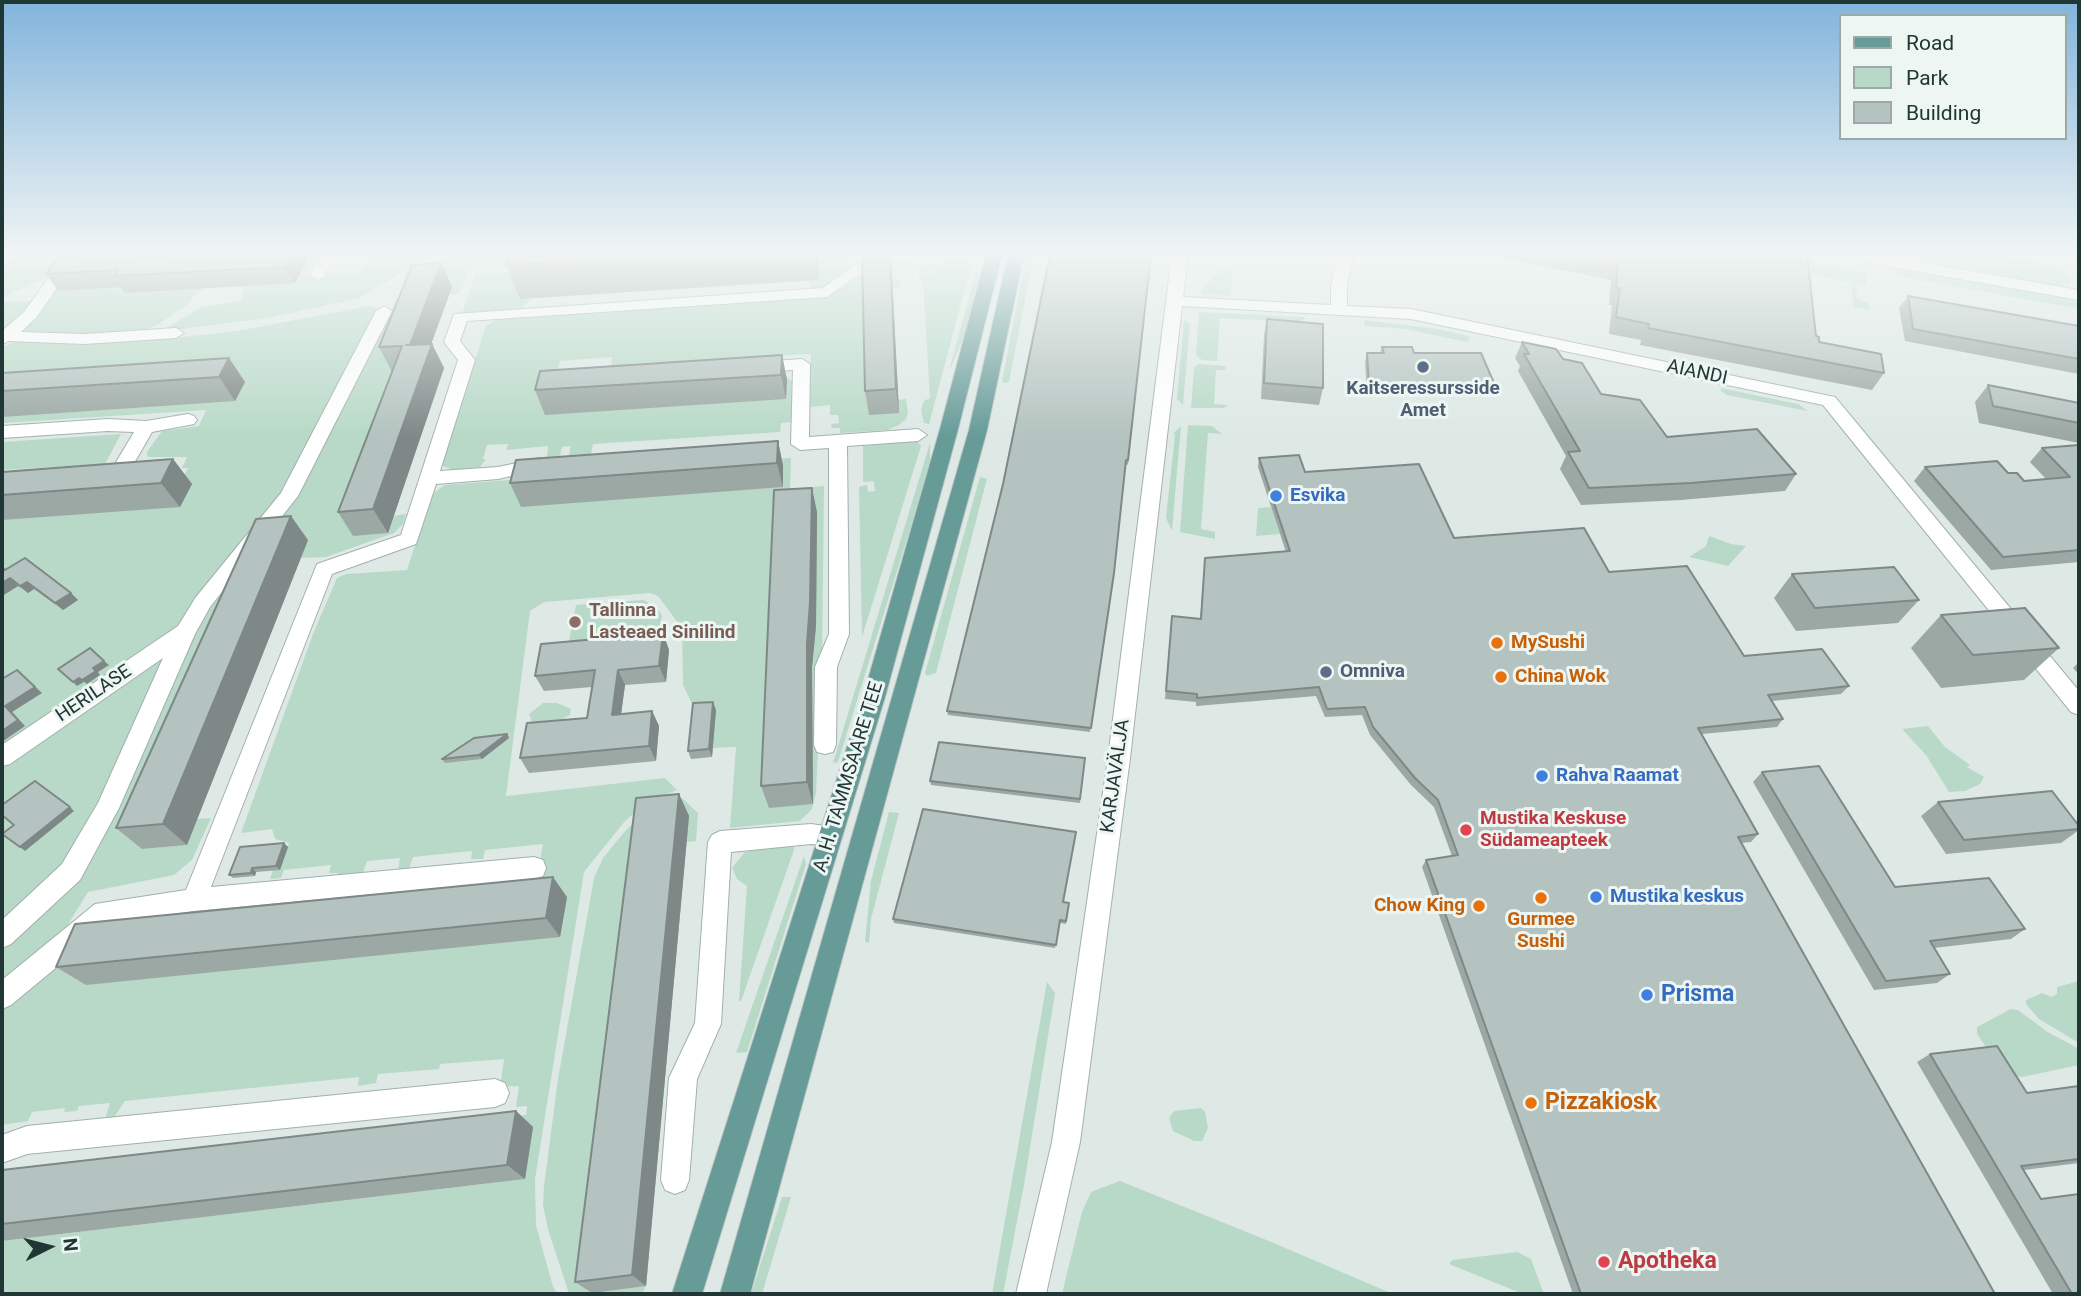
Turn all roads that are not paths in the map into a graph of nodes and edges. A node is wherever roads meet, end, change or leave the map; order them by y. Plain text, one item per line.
1 (28, 315) edge
2 (382, 315) edge
3 (482, 315) edge
4 (985, 315) edge
5 (994, 315) edge
6 (1172, 315) edge
7 (1418, 315) edge
8 (176, 333) dead end
9 (4, 338) edge
10 (734, 369) edge
11 (188, 419) dead end
12 (146, 427) junction
13 (2, 432) edge
14 (918, 435) dead end
15 (838, 441) junction
16 (552, 463) edge
17 (141, 473) edge
18 (118, 475) junction
19 (92, 477) edge
20 (430, 478) junction
21 (185, 632) junction
22 (2079, 706) edge
23 (825, 746) dead end
24 (2, 757) edge
25 (831, 835) junction
26 (534, 868) dead end
27 (194, 900) junction
28 (2, 936) edge
29 (2, 996) edge
30 (495, 1093) dead end
31 (2, 1149) edge
32 (675, 1180) dead end
33 (687, 1294) edge
34 (736, 1294) edge
35 (1031, 1294) edge

1 - 9 street
2 - 21 street
3 - 20 street
4 - 25 main road, A. H. TAMMSAARE TEE
5 - 34 main road, A. H. TAMMSAARE TEE
6 - 35 street, KARJAVÄLJA
7 - 22 street, AIANDI
8 - 9 street
10 - 15 street
11 - 12 street
12 - 13 street
12 - 18 street
14 - 15 street
15 - 23 street
16 - 20 street
17 - 18 street
18 - 19 street
20 - 27 street
21 - 24 street, HERILASE
21 - 28 street
25 - 32 street
25 - 33 main road, A. H. TAMMSAARE TEE
26 - 27 street
27 - 29 street
30 - 31 street

